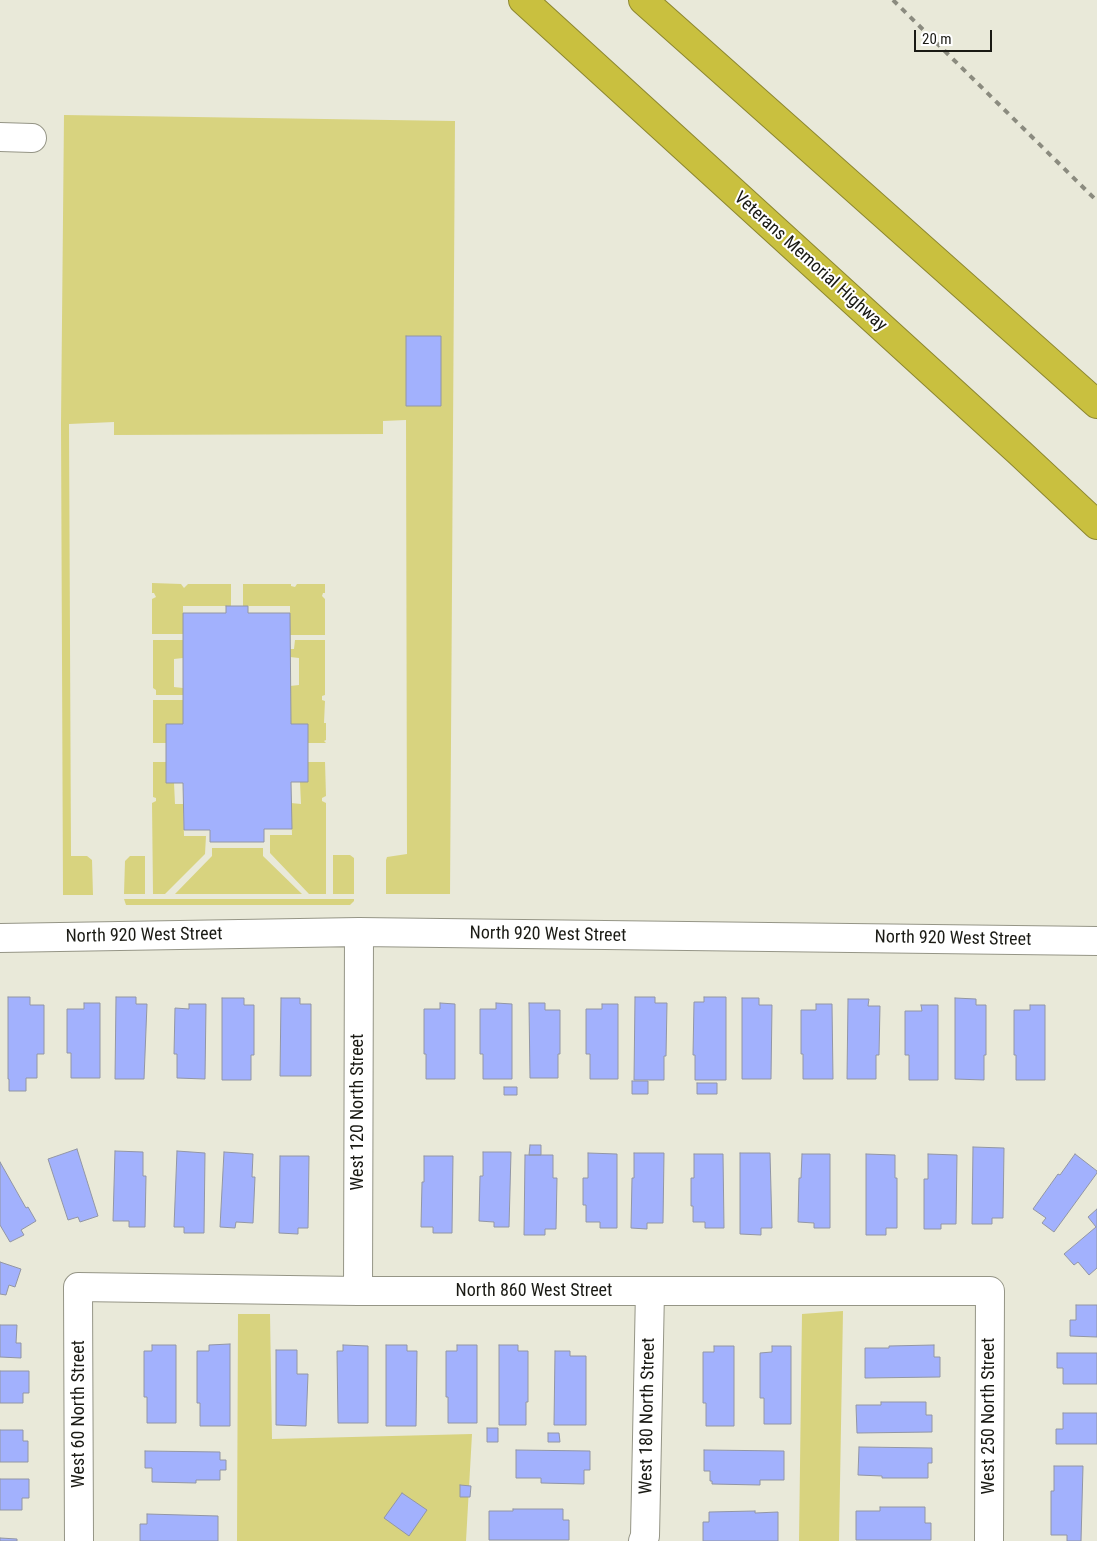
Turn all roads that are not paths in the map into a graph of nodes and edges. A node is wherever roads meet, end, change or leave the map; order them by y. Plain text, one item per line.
1 (523, 0) edge
2 (643, 0) edge
3 (0, 137) edge
4 (32, 138) dead end
5 (1097, 404) edge
6 (1097, 525) edge
7 (359, 932) junction
8 (0, 938) edge
9 (1097, 940) edge
10 (78, 1287) joint
11 (358, 1291) junction
12 (650, 1291) junction
13 (990, 1292) joint
14 (79, 1541) edge
15 (643, 1541) edge
16 (989, 1541) edge

1 - 6 highway, Veterans Memorial Highway
2 - 5 highway
3 - 4 street
7 - 8 street, North 920 West Street
7 - 9 street, North 920 West Street
7 - 11 street, West 120 North Street
10 - 11 street, North 860 West Street
10 - 14 street, West 60 North Street
11 - 12 street, North 860 West Street
12 - 13 street, North 860 West Street
12 - 15 street, West 180 North Street
13 - 16 street, West 250 North Street

